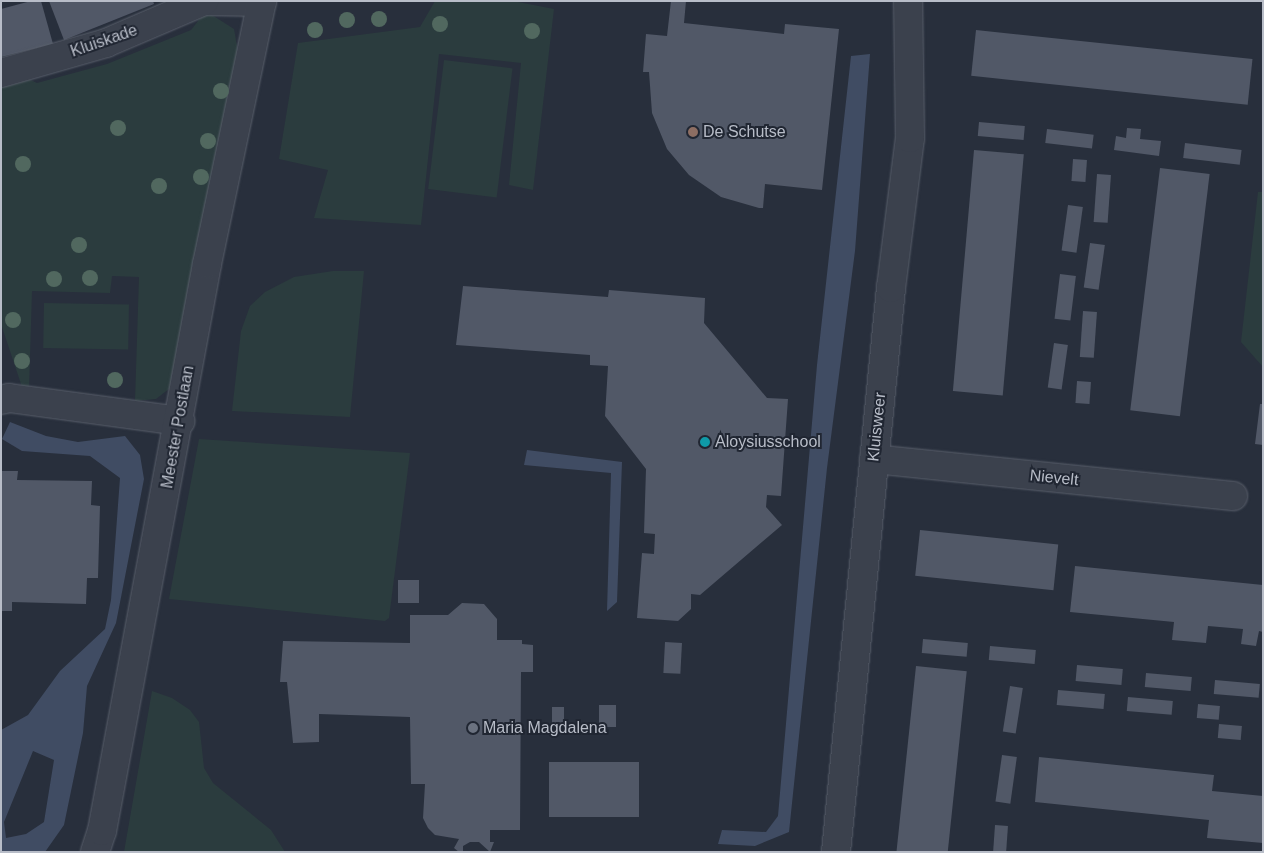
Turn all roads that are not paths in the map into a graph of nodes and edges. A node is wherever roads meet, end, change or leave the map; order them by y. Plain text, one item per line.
1 (205, 1) edge
2 (908, 1) edge
3 (262, 2) edge
4 (1, 73) edge
5 (1, 400) edge
6 (180, 421) junction
7 (874, 459) junction
8 (1233, 496) dead end
9 (95, 852) edge
10 (836, 852) edge

1 - 3 street, Kluiskade
1 - 4 street, Kluiskade
2 - 7 street, Kluisweer
3 - 6 street, Meester Postlaan
5 - 6 street
6 - 9 street, Meester Postlaan
7 - 8 street, Nievelt
7 - 10 street, Kluisweer

